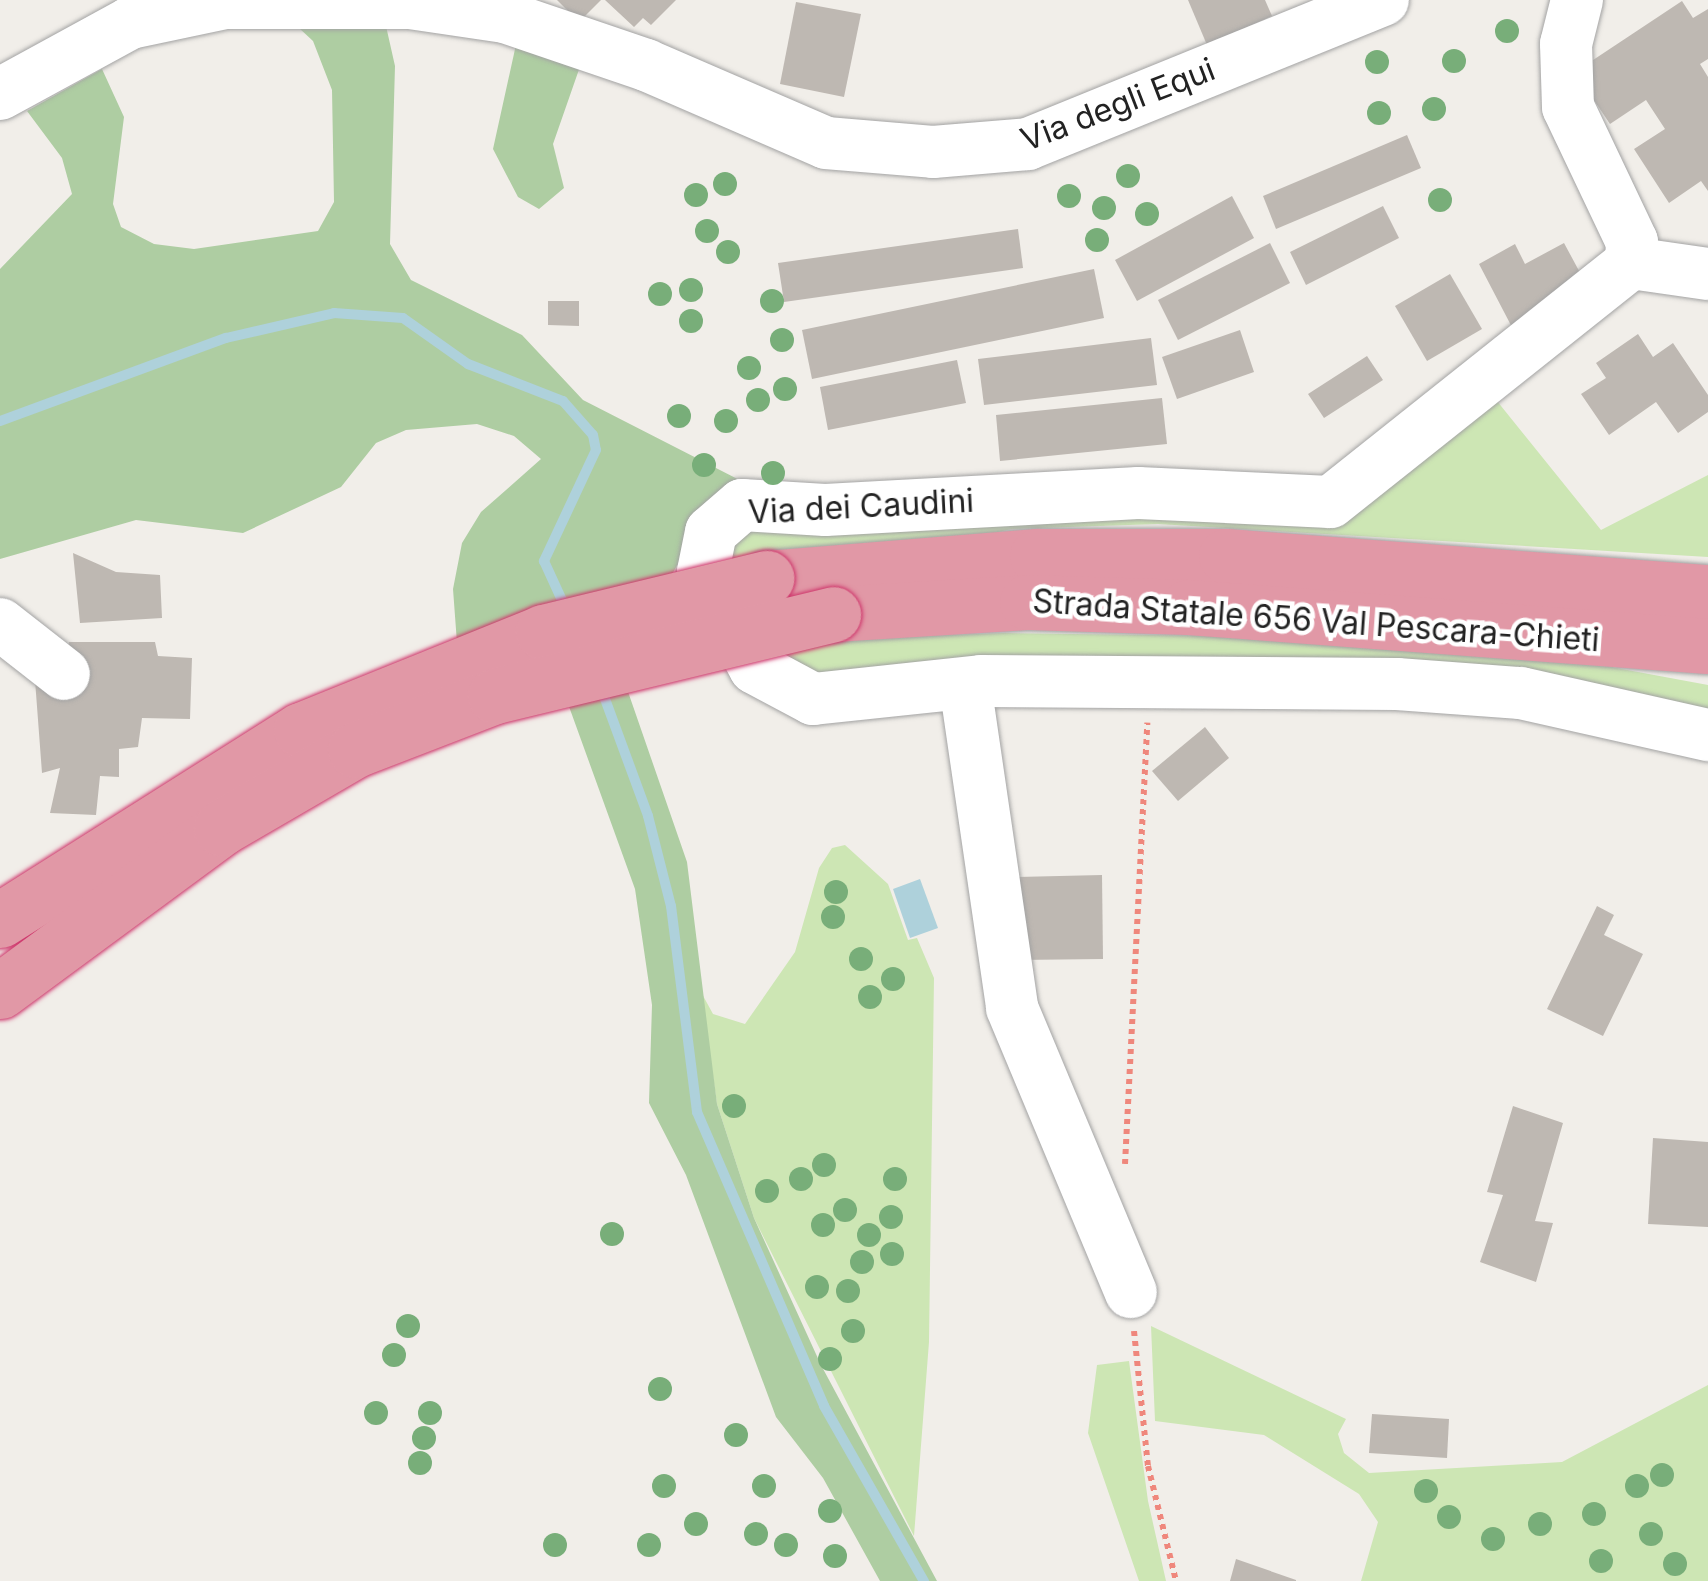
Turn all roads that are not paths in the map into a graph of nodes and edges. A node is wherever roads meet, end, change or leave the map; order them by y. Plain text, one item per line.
1 (1384, 0) edge
2 (1577, 0) edge
3 (508, 8) edge
4 (0, 94) edge
5 (1632, 263) junction
6 (1708, 274) edge
7 (1708, 592) edge
8 (0, 624) edge
9 (1708, 646) edge
10 (64, 674) dead end
11 (964, 684) junction
12 (1708, 736) edge
13 (0, 920) edge
14 (0, 991) edge
15 (1131, 1292) road end

1 - 3 street, Via degli Equi
2 - 5 street
3 - 4 street, Via degli Equi
5 - 6 street
5 - 11 street, Via dei Caudini
7 - 13 highway, Strada Statale 656 Val Pescara-Chieti, bridge
8 - 10 street
9 - 14 highway, Strada Statale 656 Val Pescara-Chieti, bridge
11 - 12 street, Via dei Caudini
11 - 15 street

